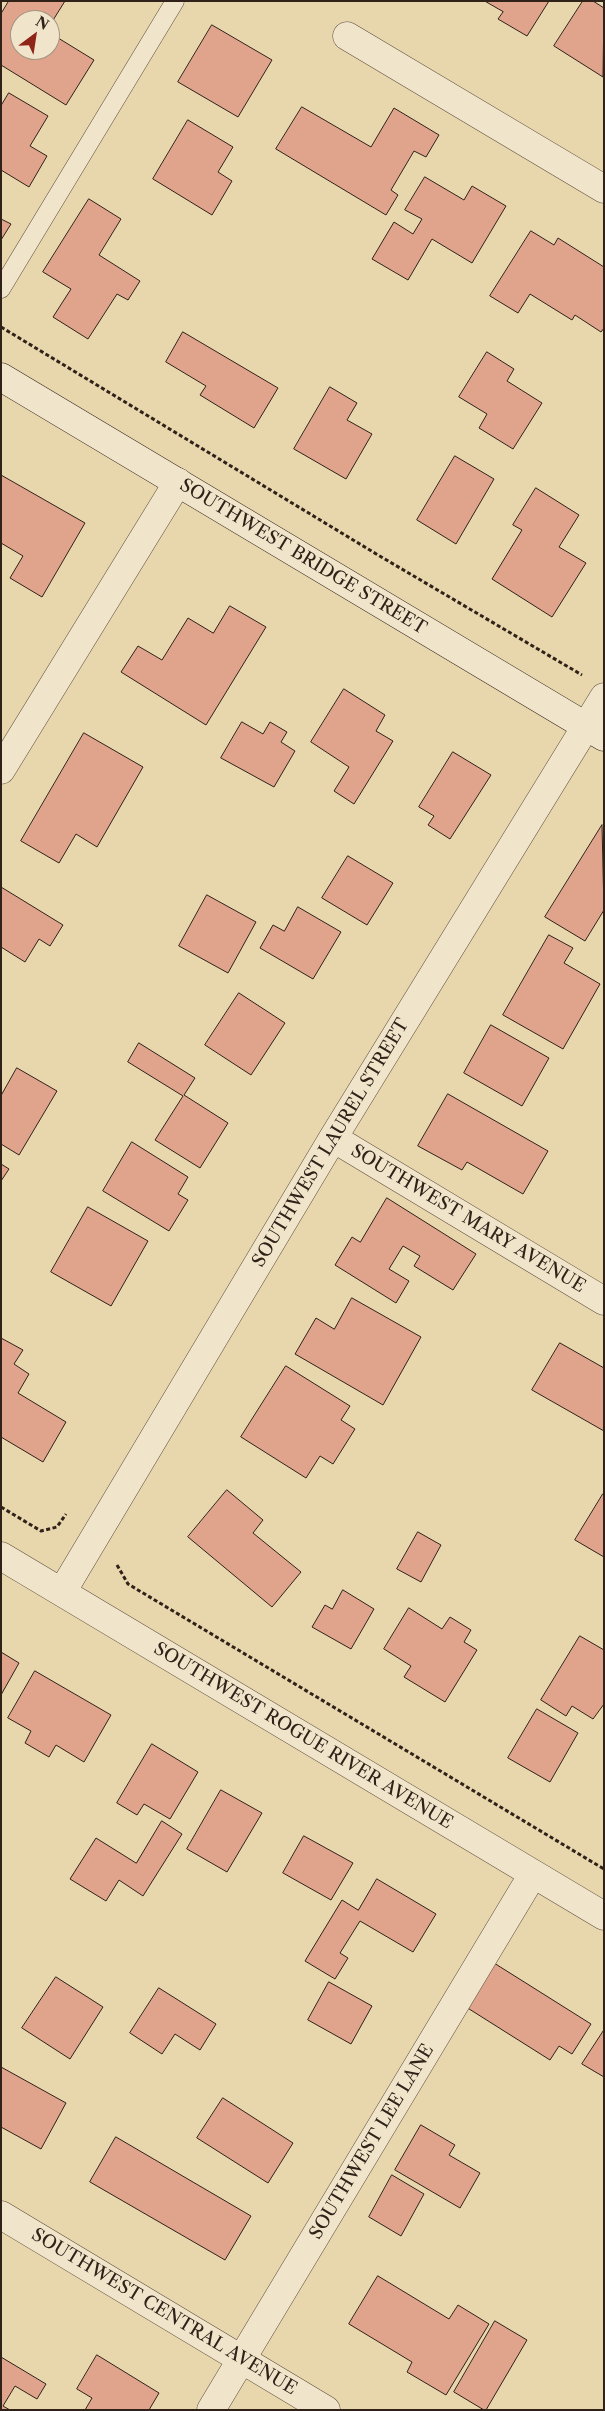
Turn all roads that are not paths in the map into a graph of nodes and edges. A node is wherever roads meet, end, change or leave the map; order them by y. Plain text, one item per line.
1 (175, 1) edge
2 (347, 36) dead end
3 (604, 189) edge
4 (1, 289) edge
5 (1, 377) edge
6 (178, 482) junction
7 (596, 688) edge
8 (595, 732) edge
9 (1, 770) edge
10 (333, 1138) junction
11 (604, 1301) edge
12 (1, 1556) edge
13 (62, 1592) junction
14 (533, 1874) junction
15 (604, 1916) edge
16 (1, 2215) edge
17 (242, 2358) junction
18 (211, 2410) edge
19 (326, 2410) edge

1 - 4 lane
2 - 3 street
5 - 6 street, SOUTHWEST BRIDGE STREET
6 - 8 street, SOUTHWEST BRIDGE STREET
6 - 9 street
7 - 8 street, SOUTHWEST LAUREL STREET
8 - 10 street, SOUTHWEST LAUREL STREET
10 - 11 street, SOUTHWEST MARY AVENUE
10 - 13 street, SOUTHWEST LAUREL STREET
12 - 13 street, SOUTHWEST ROGUE RIVER AVENUE
13 - 14 street, SOUTHWEST ROGUE RIVER AVENUE
14 - 15 street, SOUTHWEST ROGUE RIVER AVENUE
14 - 17 street, SOUTHWEST LEE LANE
16 - 17 street, SOUTHWEST CENTRAL AVENUE
17 - 18 street, SOUTHWEST LEE LANE
17 - 19 street, SOUTHWEST CENTRAL AVENUE

